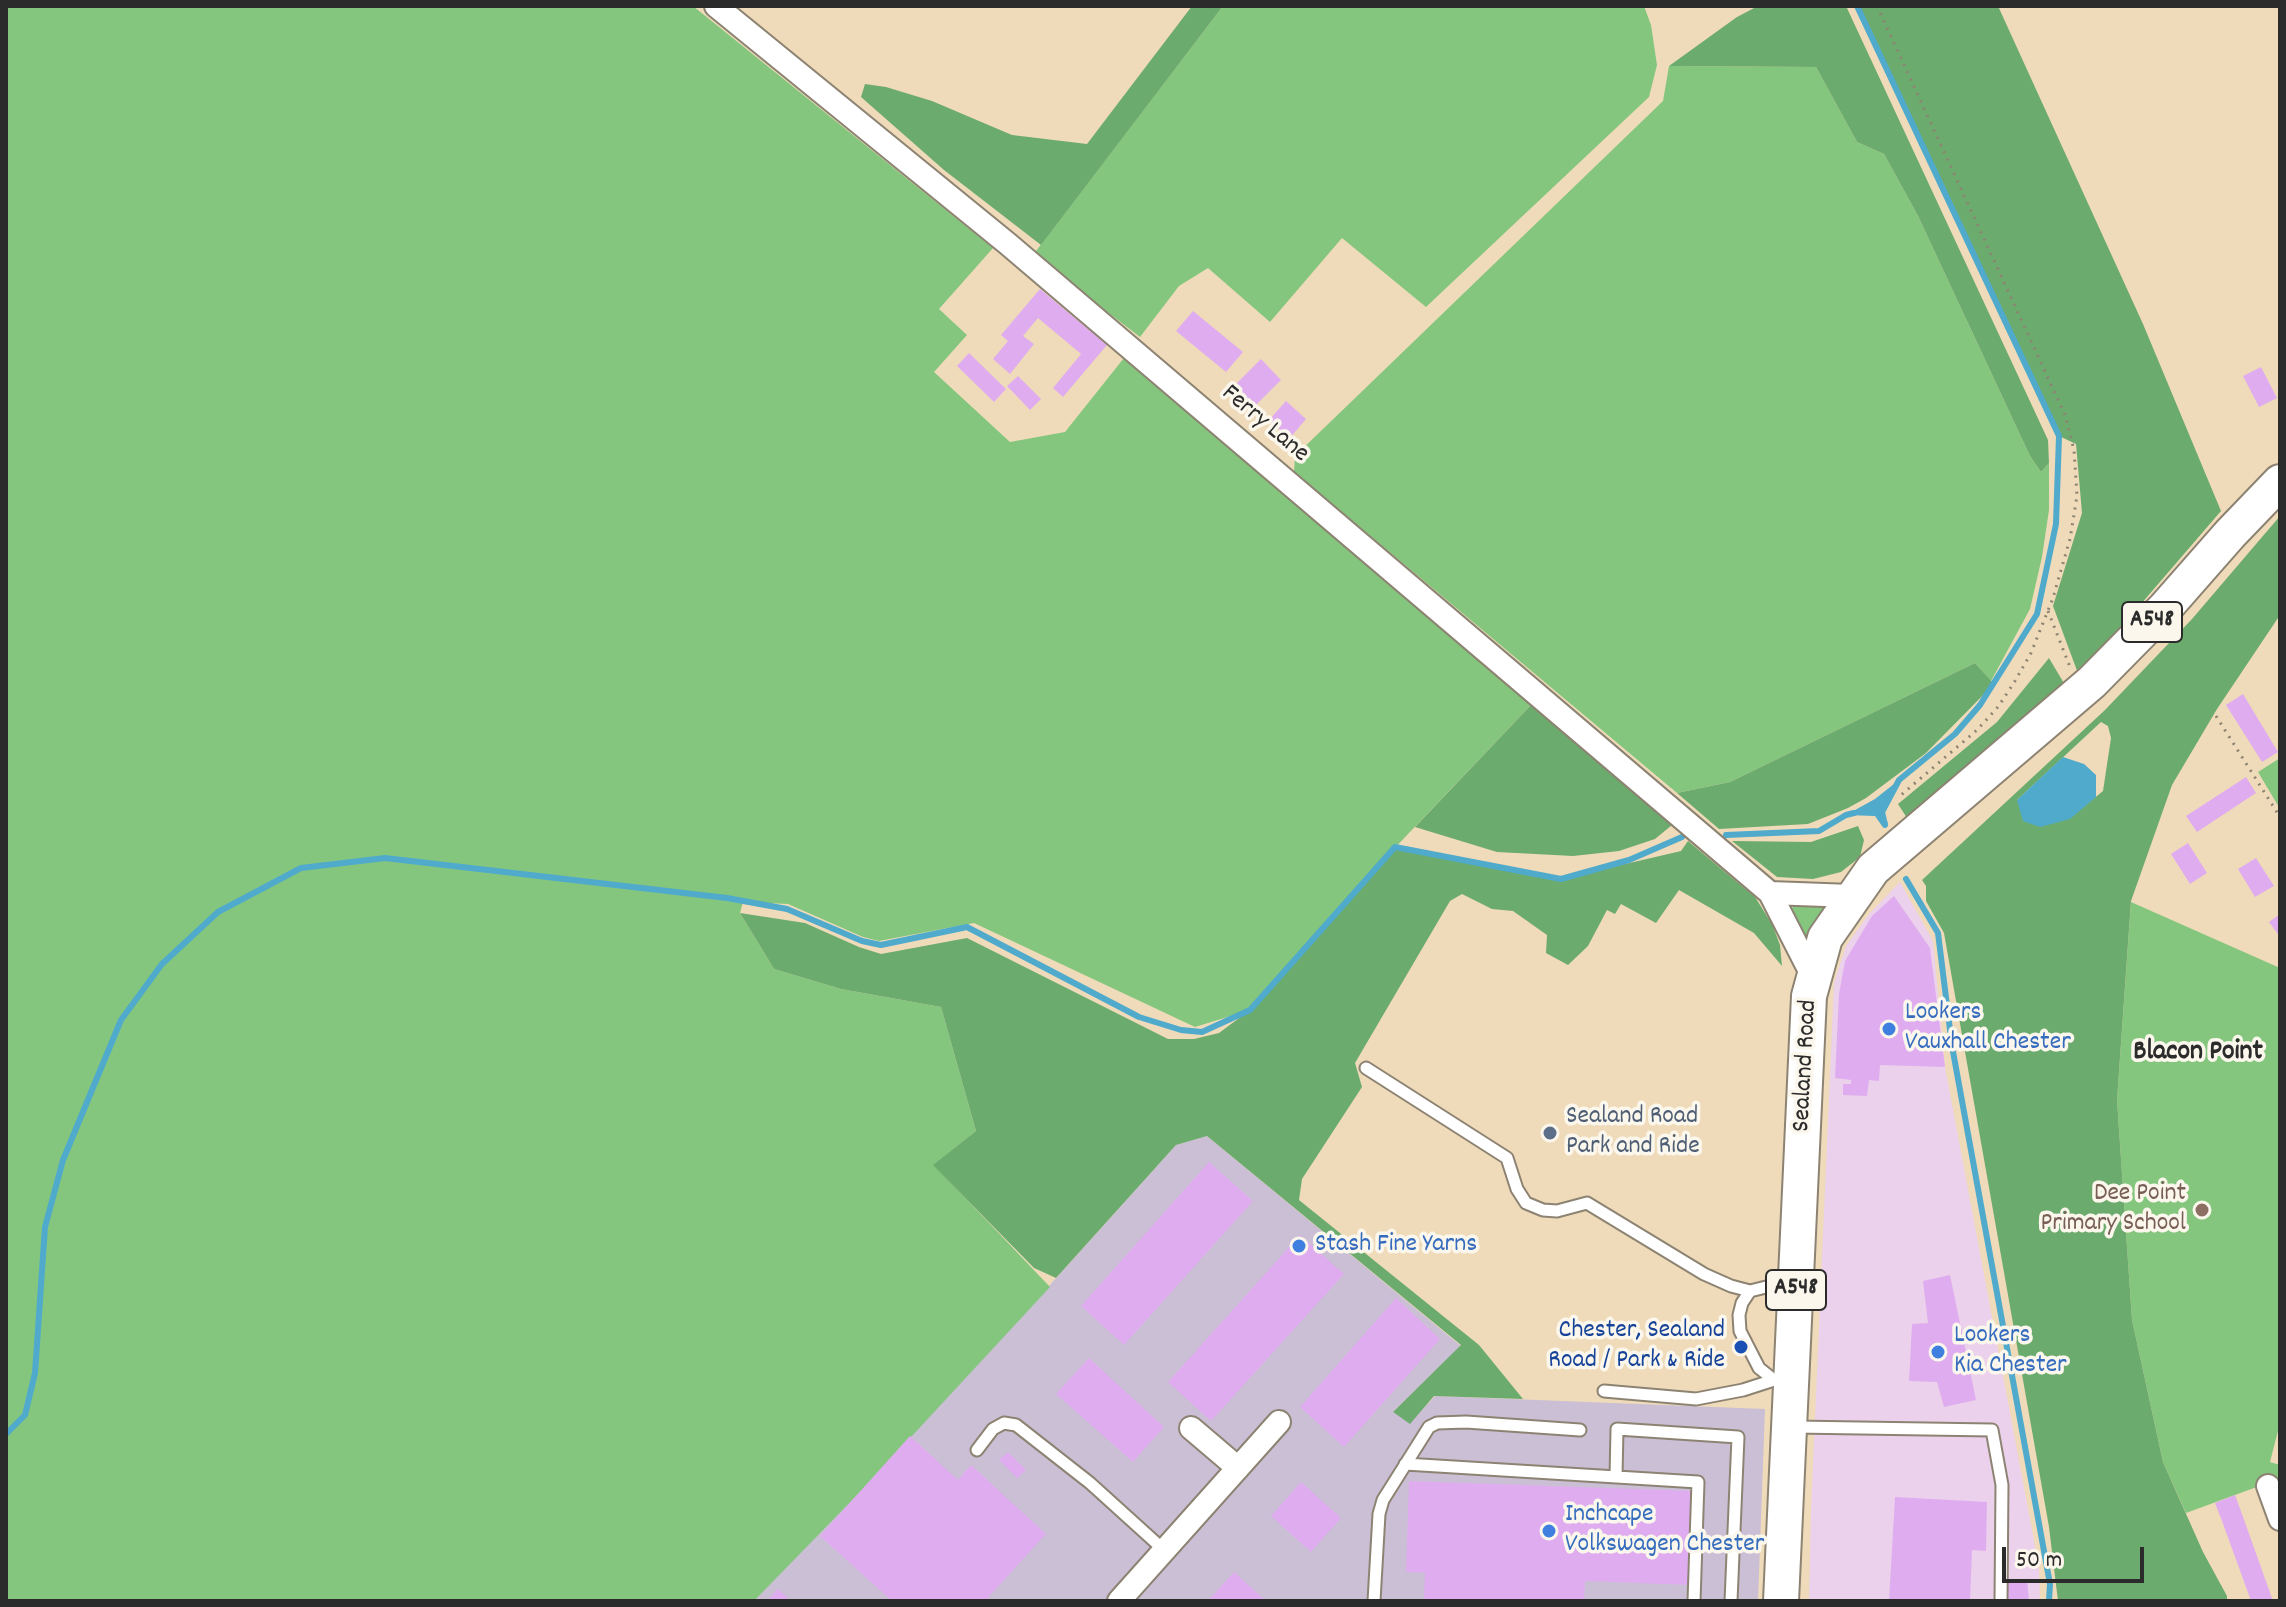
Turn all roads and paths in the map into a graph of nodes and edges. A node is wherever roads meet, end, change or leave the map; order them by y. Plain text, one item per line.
1 (716, 6) edge
2 (1877, 6) edge
3 (2280, 482) edge
4 (2048, 611) junction
5 (2079, 693) junction
6 (2216, 716) dead end
7 (1900, 796) dead end
8 (2280, 805) edge
9 (2274, 808) junction
10 (2280, 817) edge
11 (1770, 893) junction
12 (1852, 896) junction
13 (1814, 979) junction
14 (1366, 1068) dead end
15 (1797, 1285) junction
16 (1750, 1291) junction
17 (1783, 1381) junction
18 (1604, 1391) dead end
19 (1279, 1422) dead end
20 (1790, 1427) junction
21 (1191, 1428) dead end
22 (1580, 1430) dead end
23 (977, 1450) dead end
24 (1405, 1464) junction
25 (1238, 1468) junction
26 (1616, 1477) junction
27 (2268, 1486) dead end
28 (2280, 1519) edge
29 (1164, 1550) junction
30 (1119, 1601) edge
31 (1374, 1601) edge
32 (1694, 1601) edge
33 (1731, 1601) edge
34 (1781, 1601) edge
35 (2001, 1601) edge

1 - 11 street, Ferry Lane
2 - 4 path
3 - 5 main road, Sealand Road / A548
4 - 5 path
4 - 7 path
5 - 12 main road, Sealand Road / A548
6 - 9 path
8 - 9 path
9 - 10 path
11 - 12 street
11 - 13 street, Ferry Lane
12 - 13 main road, Sealand Road / A548
13 - 15 main road, Sealand Road / A548
14 - 16 lane
15 - 16 lane
15 - 17 main road, Sealand Road / A548
16 - 17 lane
17 - 18 lane
17 - 20 main road, Sealand Road / A548
19 - 25 street
20 - 34 main road, Sealand Road / A548
20 - 35 lane
21 - 25 street
22 - 24 lane
23 - 29 lane
24 - 26 lane
24 - 31 lane
25 - 29 street
26 - 32 lane
26 - 33 lane
27 - 28 street
29 - 30 street

